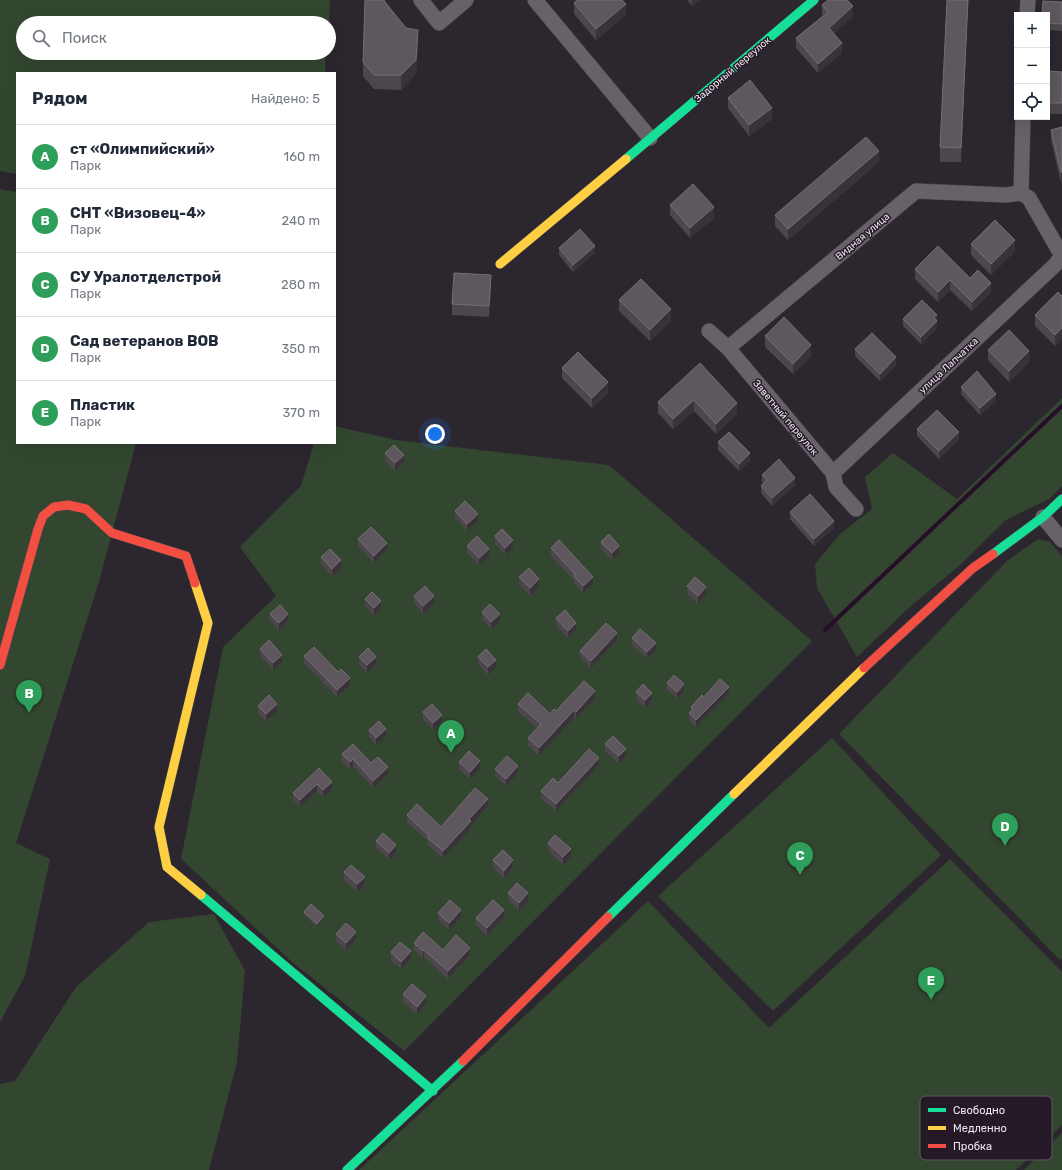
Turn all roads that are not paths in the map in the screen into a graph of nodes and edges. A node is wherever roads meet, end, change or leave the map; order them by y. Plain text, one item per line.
1 (421, 0) edge
2 (466, 0) edge
3 (535, 0) edge
4 (814, 0) edge
5 (1028, 0) edge
6 (1027, 12) edge
7 (1023, 120) edge
8 (650, 138) junction
9 (1021, 193) junction
10 (1062, 256) edge
11 (500, 264) dead end
12 (709, 330) dead end
13 (728, 348) junction
14 (833, 473) junction
15 (1062, 499) edge
16 (856, 509) dead end
17 (1043, 517) junction
18 (1062, 540) edge
19 (0, 665) edge
20 (433, 1091) junction
21 (347, 1170) edge

1 - 2 street
3 - 8 street
4 - 8 street, Задорный переулок
5 - 6 street
7 - 9 street
8 - 11 street, Задорный переулок
9 - 10 street
9 - 13 street, Видная улица
10 - 14 street, улица Лапчатка
12 - 13 street, Заветный переулок
13 - 14 street, Заветный переулок
14 - 16 street, Заветный переулок
15 - 17 street
17 - 18 street
17 - 20 street
19 - 20 street
20 - 21 street

